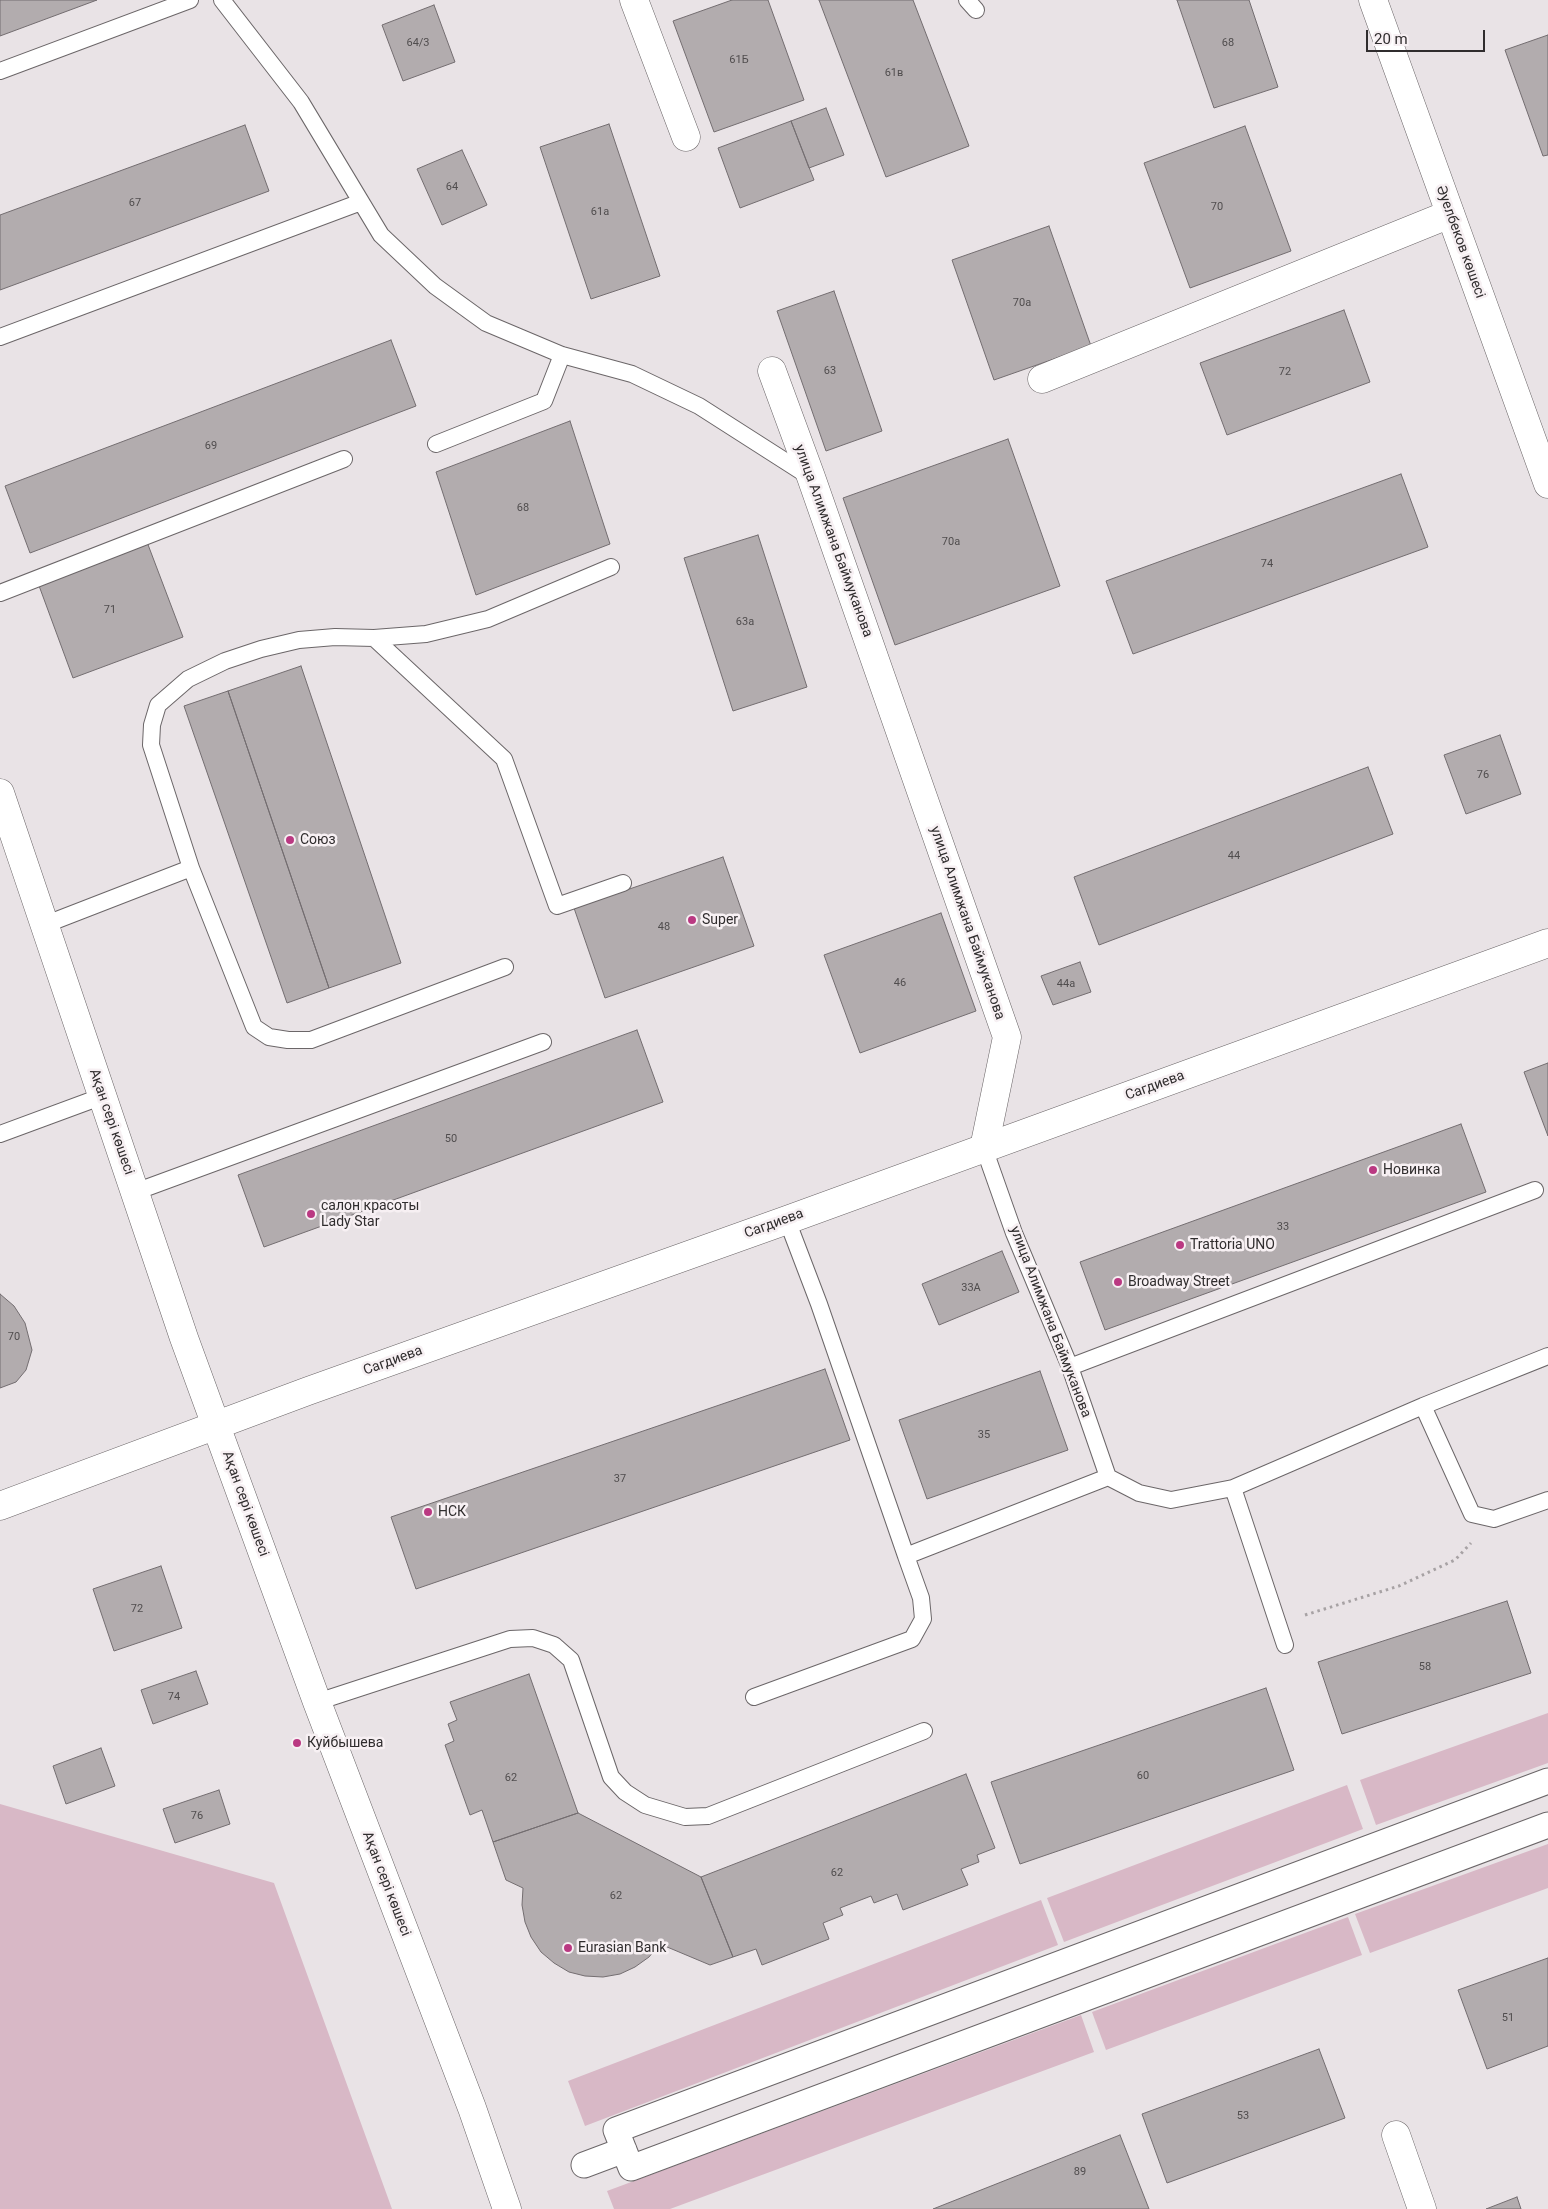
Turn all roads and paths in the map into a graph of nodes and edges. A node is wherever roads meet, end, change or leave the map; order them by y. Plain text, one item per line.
1 (190, 0) edge
2 (222, 0) edge
3 (634, 0) edge
4 (1373, 0) edge
5 (0, 71) edge
6 (686, 137) dead end
7 (361, 202) junction
8 (1450, 214) junction
9 (0, 337) edge
10 (562, 355) junction
11 (772, 372) dead end
12 (1042, 379) dead end
13 (436, 444) dead end
14 (344, 459) dead end
15 (811, 477) junction
16 (1548, 484) edge
17 (611, 567) dead end
18 (0, 593) edge
19 (374, 638) junction
20 (0, 793) edge
21 (190, 868) junction
22 (623, 883) dead end
23 (44, 925) junction
24 (1548, 943) edge
25 (505, 967) dead end
26 (543, 1042) dead end
27 (102, 1096) junction
28 (0, 1134) edge
29 (984, 1148) junction
30 (1535, 1190) dead end
31 (135, 1192) junction
32 (787, 1220) junction
33 (1548, 1356) edge
34 (1070, 1367) junction
35 (1423, 1406) junction
36 (216, 1426) junction
37 (1108, 1477) junction
38 (1233, 1488) junction
39 (1548, 1500) edge
40 (0, 1506) edge
41 (1494, 1519) junction
42 (906, 1556) junction
43 (1278, 1624) junction
44 (1285, 1645) dead end
45 (754, 1697) dead end
46 (317, 1702) junction
47 (924, 1731) dead end
48 (1548, 1781) edge
49 (1483, 1806) junction
50 (1548, 1825) edge
51 (1496, 1845) junction
52 (1375, 1846) junction
53 (1389, 1885) junction
54 (1265, 1887) junction
55 (1279, 1926) junction
56 (1152, 1929) junction
57 (1166, 1968) junction
58 (1042, 1971) junction
59 (1057, 2009) junction
60 (931, 2012) junction
61 (946, 2050) junction
62 (816, 2056) junction
63 (830, 2094) junction
64 (707, 2096) junction
65 (721, 2135) junction
66 (1396, 2135) dead end
67 (624, 2150) junction
68 (584, 2165) dead end
69 (507, 2209) edge
70 (1422, 2209) edge

1 - 5 lane
2 - 7 lane
3 - 6 street
4 - 8 street, Әуелбеков көшесі
7 - 9 lane
7 - 10 lane
8 - 12 street
8 - 16 street, Әуелбеков көшесі
10 - 13 lane
10 - 15 lane
11 - 15 street, улица Алимжана Баймуканова
14 - 18 lane
15 - 29 street, улица Алимжана Баймуканова
17 - 19 lane
19 - 21 lane
19 - 22 lane
20 - 23 street, Ақан сері көшесі
21 - 23 lane
21 - 25 lane
23 - 27 street, Ақан сері көшесі
24 - 29 street, Сагдиева
26 - 31 lane
27 - 28 lane
27 - 31 street, Ақан сері көшесі
29 - 32 street, Сагдиева
29 - 34 lane, улица Алимжана Баймуканова
30 - 34 lane
31 - 36 street, Ақан сері көшесі
32 - 36 street, Сагдиева
32 - 42 lane
33 - 35 lane
34 - 37 lane, улица Алимжана Баймуканова
35 - 38 lane
35 - 41 lane
36 - 40 street, Сагдиева
36 - 46 street, Ақан сері көшесі
37 - 38 lane
37 - 42 lane
38 - 43 lane
39 - 41 lane
41 - 43 path
42 - 45 lane
43 - 44 lane
46 - 47 lane
46 - 69 street, Ақан сері көшесі
48 - 49 street
49 - 51 street
49 - 52 street
50 - 51 street
51 - 53 street
52 - 53 street
52 - 54 street
53 - 55 street
54 - 55 street
54 - 56 street
55 - 57 street
56 - 57 street
56 - 58 street
57 - 59 street
58 - 59 street
58 - 60 street
59 - 61 street
60 - 61 street
60 - 62 street
61 - 63 street
62 - 63 street
62 - 64 street
63 - 65 street
64 - 65 street
64 - 67 street
65 - 67 street
66 - 70 street
67 - 68 street

